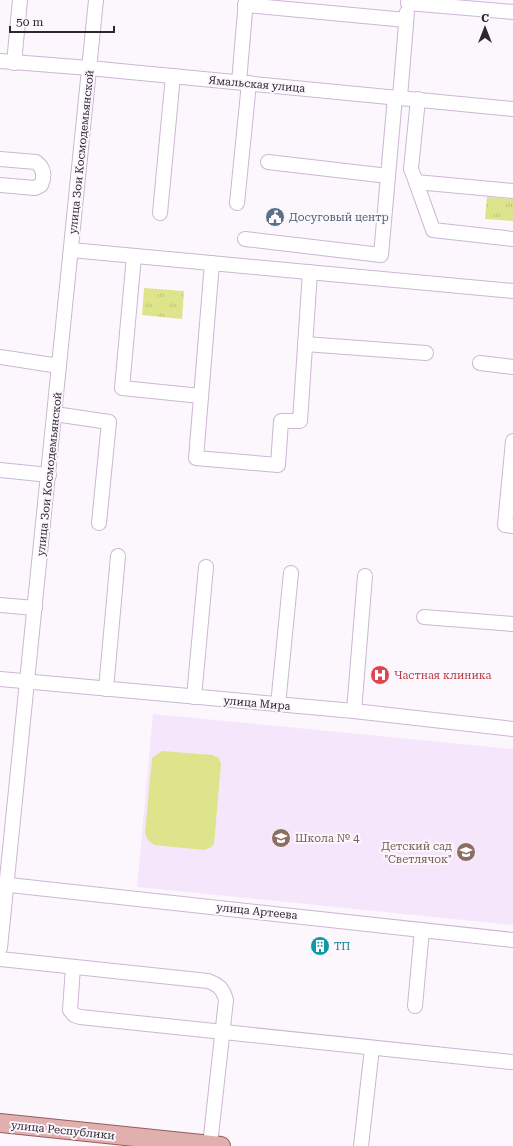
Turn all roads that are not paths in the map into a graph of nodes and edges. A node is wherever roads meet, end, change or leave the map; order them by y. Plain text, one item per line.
1 (20, 0) edge
2 (96, 0) edge
3 (245, 2) edge
4 (408, 2) edge
5 (513, 12) edge
6 (406, 20) junction
7 (0, 61) edge
8 (14, 62) junction
9 (89, 68) junction
10 (173, 76) junction
11 (244, 83) junction
12 (397, 97) junction
13 (418, 99) junction
14 (513, 108) edge
15 (0, 159) edge
16 (268, 162) dead end
17 (388, 176) junction
18 (416, 182) junction
19 (0, 185) edge
20 (513, 191) edge
21 (237, 203) dead end
22 (160, 213) dead end
23 (245, 239) dead end
24 (513, 239) edge
25 (71, 250) junction
26 (134, 256) junction
27 (212, 263) junction
28 (310, 272) junction
29 (513, 291) edge
30 (306, 344) junction
31 (426, 353) dead end
32 (0, 357) edge
33 (480, 363) dead end
34 (59, 366) junction
35 (513, 367) edge
36 (201, 396) junction
37 (55, 414) junction
38 (513, 441) edge
39 (0, 470) edge
40 (48, 476) junction
41 (99, 523) dead end
42 (513, 526) edge
43 (118, 556) dead end
44 (206, 567) dead end
45 (291, 573) dead end
46 (365, 576) dead end
47 (0, 605) edge
48 (35, 608) junction
49 (424, 617) dead end
50 (513, 624) edge
51 (0, 679) edge
52 (28, 681) junction
53 (106, 689) junction
54 (194, 697) junction
55 (278, 705) junction
56 (354, 711) junction
57 (513, 729) edge
58 (3, 884) edge
59 (422, 930) junction
60 (513, 940) edge
61 (0, 948) edge
62 (0, 959) edge
63 (73, 967) junction
64 (415, 1006) dead end
65 (222, 1033) junction
66 (372, 1048) junction
67 (511, 1062) dead end
68 (0, 1123) edge
69 (215, 1146) edge
70 (361, 1146) edge

1 - 8 street
2 - 9 street, улица Зои Космодемьянской
3 - 6 street
3 - 11 street
4 - 5 street
4 - 6 street
6 - 12 street
7 - 8 street, Ямальская улица
8 - 9 street, Ямальская улица
9 - 10 street, Ямальская улица
9 - 25 street, улица Зои Космодемьянской
10 - 11 street, Ямальская улица
10 - 22 street
11 - 12 street, Ямальская улица
11 - 21 street
12 - 13 street, Ямальская улица
12 - 17 street
13 - 14 street, Ямальская улица
13 - 18 street
15 - 19 street
16 - 17 street
17 - 23 street
18 - 20 street
18 - 24 street
25 - 26 street
25 - 34 street, улица Зои Космодемьянской
26 - 27 street
26 - 36 street
27 - 28 street
27 - 36 street
28 - 29 street
28 - 30 street
30 - 31 street
30 - 36 street
32 - 34 street
33 - 35 street
34 - 37 street, улица Зои Космодемьянской
37 - 40 street, улица Зои Космодемьянской
37 - 41 street
38 - 42 street
39 - 40 street
40 - 48 street, улица Зои Космодемьянской
43 - 53 street
44 - 54 street
45 - 55 street
46 - 56 street
47 - 48 street
48 - 52 street, улица Зои Космодемьянской
49 - 50 street
51 - 52 street, улица Мира
52 - 53 street, улица Мира
52 - 58 street, улица Зои Космодемьянской
53 - 54 street, улица Мира
54 - 55 street, улица Мира
55 - 56 street, улица Мира
56 - 57 street, улица Мира
58 - 59 street, улица Артеева
58 - 61 street, улица Зои Космодемьянской
59 - 60 street, улица Артеева
59 - 64 street
62 - 63 street
63 - 65 street
63 - 65 street
65 - 66 street
65 - 69 street
66 - 67 street
66 - 70 street
68 - 69 main road, улица Республики

